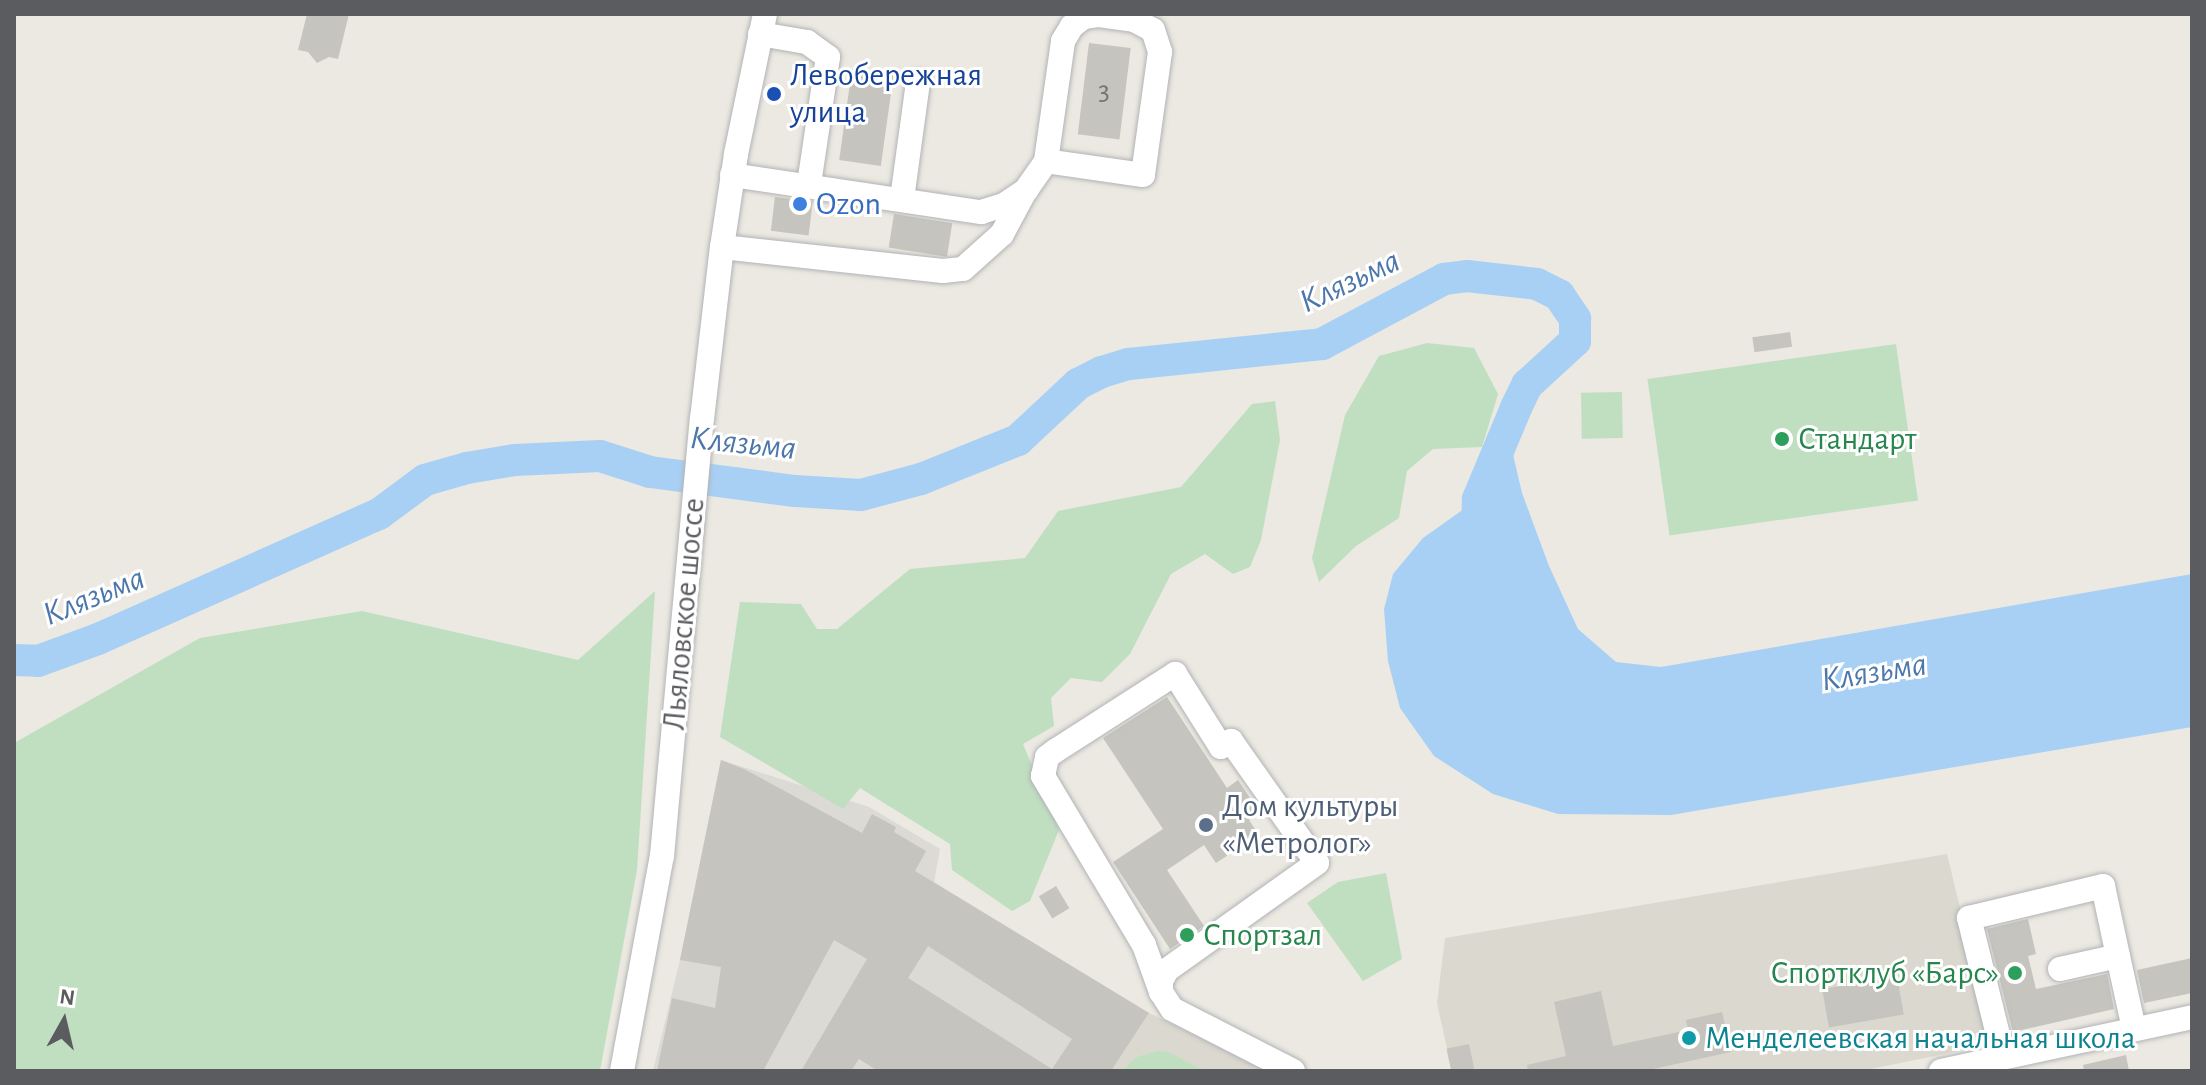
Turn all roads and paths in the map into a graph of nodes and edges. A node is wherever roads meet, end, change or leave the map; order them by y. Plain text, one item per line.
1 (763, 24) edge
2 (918, 82) dead end
3 (1046, 161) junction
4 (732, 175) junction
5 (809, 184) junction
6 (1026, 190) junction
7 (902, 199) junction
8 (722, 247) junction
9 (2118, 956) junction
10 (2060, 969) dead end
11 (1161, 992) junction
12 (2192, 1017) edge
13 (2134, 1029) junction
14 (2003, 1059) edge
15 (622, 1071) edge
16 (1293, 1071) edge
17 (1941, 1071) edge

1 - 4 street, Льяловское шоссе
1 - 5 street
2 - 7 street
3 - 3 street
3 - 6 street
4 - 5 street
4 - 8 street, Льяловское шоссе
5 - 7 street
6 - 7 street
6 - 8 street
8 - 15 street, Льяловское шоссе
9 - 10 street
9 - 13 street
9 - 14 street
11 - 11 street
11 - 16 street
12 - 13 street
13 - 14 street
14 - 17 street

